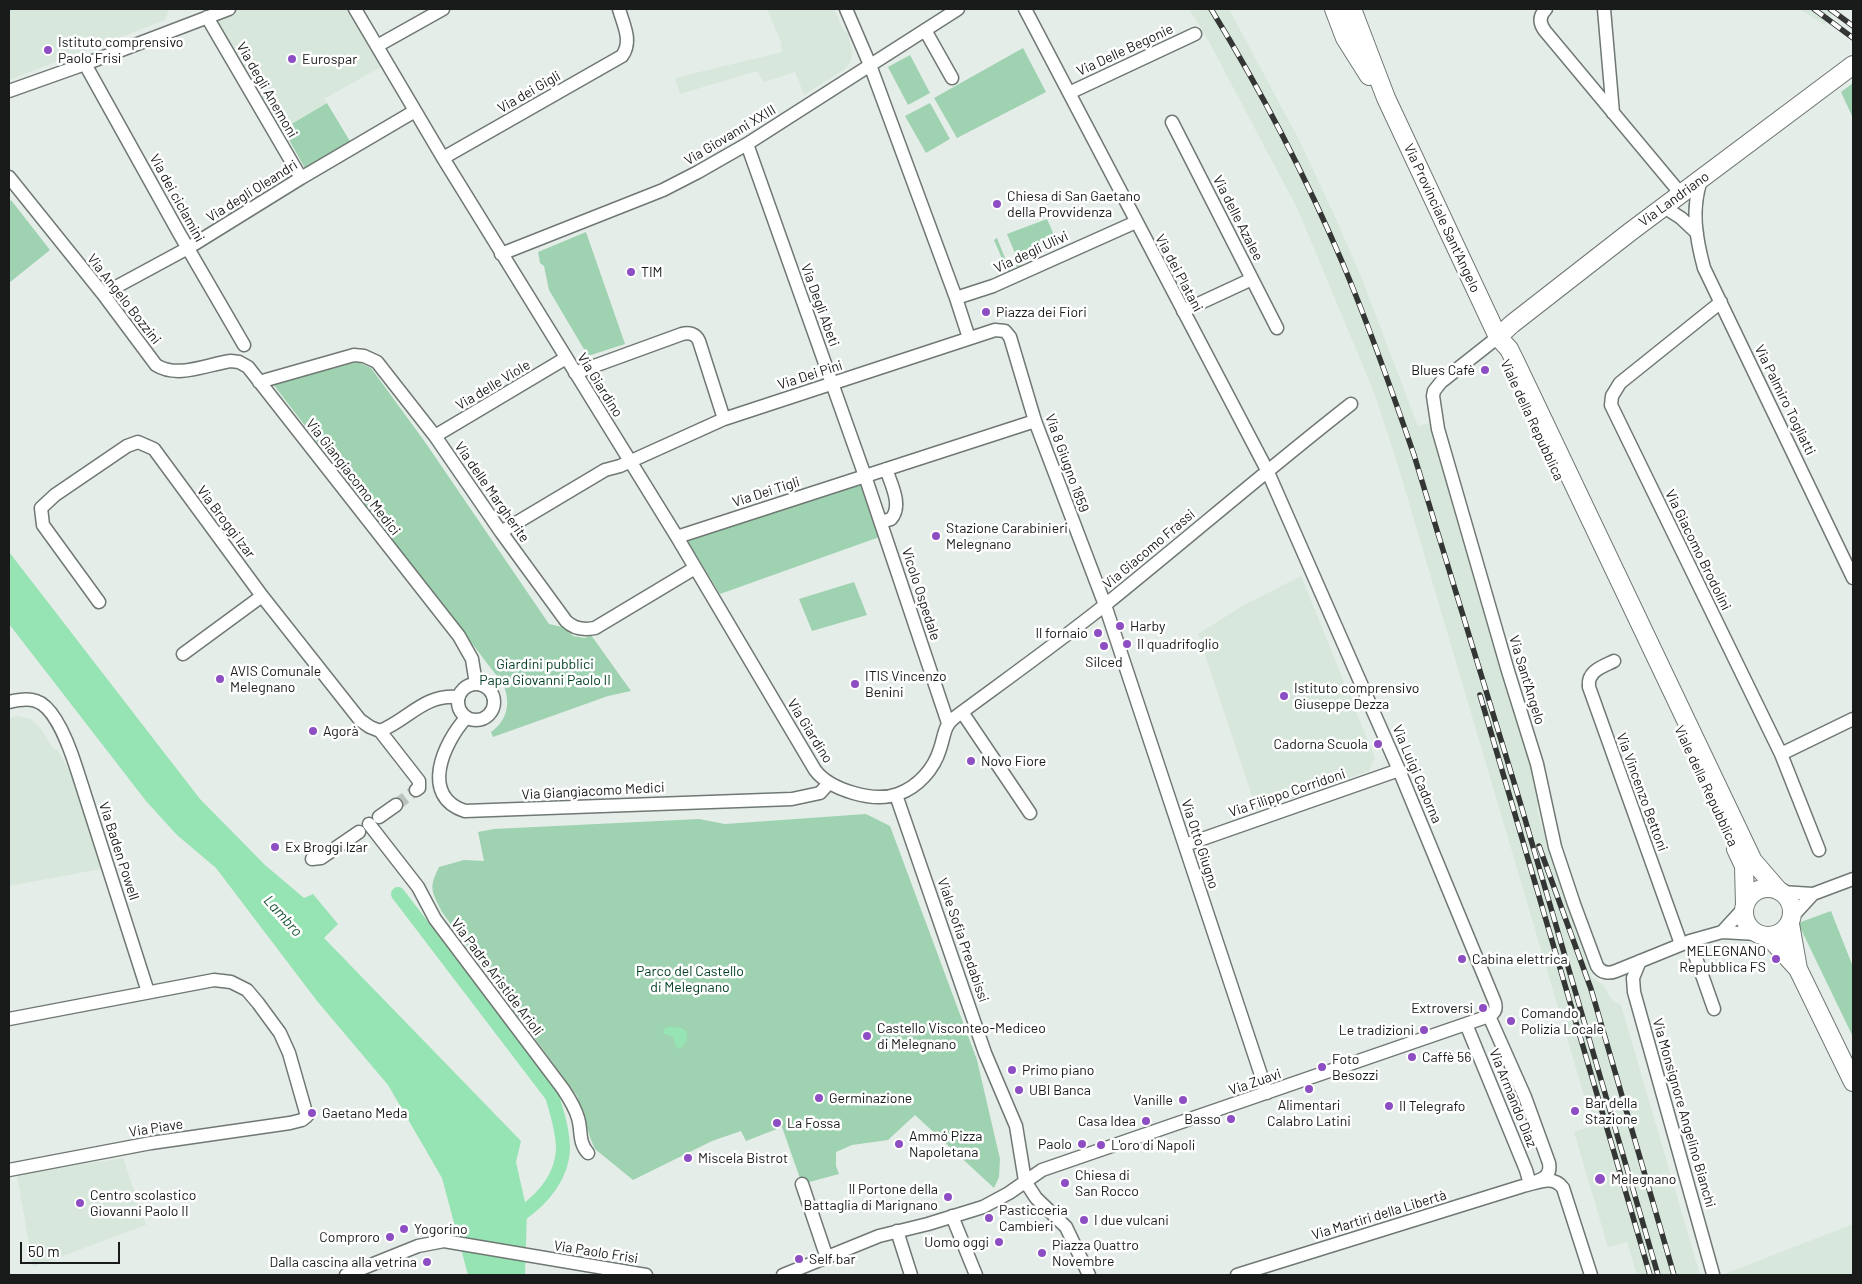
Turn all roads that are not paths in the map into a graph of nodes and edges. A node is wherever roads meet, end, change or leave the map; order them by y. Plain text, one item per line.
1 (230, 9) edge
2 (355, 9) edge
3 (443, 9) edge
4 (618, 9) edge
5 (846, 9) edge
6 (958, 9) edge
7 (1025, 9) edge
8 (1334, 9) edge
9 (1352, 9) edge
10 (1546, 9) edge
11 (1604, 9) edge
12 (207, 17) junction
13 (925, 30) junction
14 (1195, 34) dead end
15 (377, 46) junction
16 (85, 64) junction
17 (870, 65) junction
18 (1853, 65) edge
19 (952, 78) dead end
20 (9, 91) edge
21 (1068, 93) junction
22 (1386, 98) junction
23 (416, 111) junction
24 (1613, 112) junction
25 (1172, 122) dead end
26 (747, 144) junction
27 (443, 158) junction
28 (9, 177) edge
29 (301, 178) junction
30 (1701, 180) junction
31 (1681, 194) junction
32 (1664, 207) junction
33 (1136, 222) junction
34 (1697, 232) junction
35 (188, 248) junction
36 (501, 254) junction
37 (1252, 279) junction
38 (103, 294) junction
39 (956, 298) junction
40 (1721, 302) junction
41 (1183, 311) junction
42 (1276, 328) dead end
43 (1005, 331) joint
44 (1498, 337) junction
45 (969, 338) junction
46 (244, 345) dead end
47 (566, 358) junction
48 (248, 368) joint
49 (575, 373) junction
50 (259, 382) junction
51 (832, 383) junction
52 (1351, 404) dead end
53 (724, 420) junction
54 (1035, 420) junction
55 (435, 436) junction
56 (629, 461) junction
57 (886, 469) junction
58 (1267, 470) junction
59 (865, 476) junction
60 (881, 522) junction
61 (501, 532) junction
62 (677, 537) junction
63 (695, 568) junction
64 (1853, 578) edge
65 (262, 596) junction
66 (98, 602) dead end
67 (1105, 605) junction
68 (183, 654) dead end
69 (1614, 661) dead end
70 (476, 684) junction
71 (458, 697) junction
72 (12, 702) edge
73 (962, 712) junction
74 (466, 718) junction
75 (1853, 719) edge
76 (948, 723) junction
77 (380, 731) junction
78 (1781, 754) junction
79 (1399, 770) junction
80 (824, 779) junction
81 (416, 790) dead end
82 (896, 795) junction
83 (396, 805) tunnel mouth
84 (1030, 813) dead end
85 (369, 824) junction
86 (1185, 845) junction
87 (1819, 850) dead end
88 (312, 859) dead end
89 (1853, 879) edge
90 (1780, 891) junction
91 (1812, 894) junction
92 (1745, 907) junction
93 (1791, 920) junction
94 (1722, 932) junction
95 (1763, 935) junction
96 (1685, 942) junction
97 (1635, 963) junction
98 (1798, 969) junction
99 (148, 992) junction
100 (1714, 1009) dead end
101 (1492, 1013) junction
102 (9, 1018) edge
103 (1466, 1024) junction
104 (1853, 1082) edge
105 (1267, 1093) junction
106 (588, 1152) dead end
107 (9, 1170) edge
108 (1025, 1181) junction
109 (802, 1184) dead end
110 (1530, 1184) junction
111 (952, 1216) junction
112 (897, 1231) junction
113 (826, 1258) junction
114 (618, 1273) edge
115 (1714, 1274) dead end
116 (346, 1275) edge
117 (646, 1275) edge
118 (783, 1275) edge
119 (911, 1275) edge
120 (976, 1275) edge
121 (1089, 1275) edge
122 (1237, 1275) edge
123 (1591, 1275) edge

1 - 12 street
2 - 15 street, Via Giardino
3 - 15 street
4 - 27 street, Via dei Gigli
5 - 17 street
6 - 13 street, Via Giovanni XXIII
7 - 21 street, Via dei Platani
8 - 22 street, Via Provinciale Sant'Angelo
9 - 22 street, Via Provinciale Sant'Angelo
10 - 24 street
11 - 24 street
12 - 16 street
12 - 29 street, Via degli Anemoni
13 - 17 street, Via Giovanni XXIII
13 - 19 street
14 - 21 street, Via Delle Begonie
15 - 23 street, Via Giardino
16 - 20 street
16 - 35 street, Via dei ciclamini
17 - 26 street, Via Giovanni XXIII
17 - 39 street
18 - 30 street, Via Landriano
21 - 33 street, Via dei Platani
22 - 44 street, Via Provinciale Sant'Angelo
23 - 27 street, Via Giardino
23 - 29 street, Via degli Oleandri
24 - 31 street
25 - 37 street, Via delle Azalee
26 - 36 street, Via Giovanni XXIII
26 - 51 street, Via Degli Abeti
27 - 36 street, Via Giardino
28 - 38 street, Via Angelo Bozzini
29 - 35 street, Via degli Oleandri
30 - 31 street, Via Landriano
30 - 34 street, Via Palmiro Togliatti
31 - 32 street, Via Landriano
32 - 34 street
32 - 44 street, Via Landriano
33 - 39 street, Via degli Ulivi
33 - 41 street, Via dei Platani
34 - 40 street, Via Palmiro Togliatti
35 - 38 street, Via degli Oleandri
35 - 46 street, Via dei ciclamini
36 - 47 street, Via Giardino
37 - 41 street
37 - 42 street, Via delle Azalee
38 - 48 street, Via Angelo Bozzini
39 - 45 street
40 - 64 street, Via Palmiro Togliatti
40 - 78 street, Via Giacomo Brodolini
41 - 58 street, Via dei Platani
43 - 45 street, Via Dei Pini
43 - 54 street, Via 8 Giugno 1859
44 - 90 street, Viale della Repubblica
44 - 92 street, Viale della Repubblica
44 - 97 street, Via Sant'Angelo
45 - 51 street, Via Dei Pini
47 - 49 street, Via Giardino
47 - 55 street, Via delle Viole
48 - 50 street, Via Giangiacomo Medici
49 - 53 street
49 - 56 street, Via Giardino
50 - 55 street, Via delle Margherite
50 - 70 street, Via Giangiacomo Medici
51 - 53 street, Via Dei Pini
51 - 59 street, Via Degli Abeti
52 - 58 street, Via Giacomo Frassi
53 - 56 street, Via Dei Pini
54 - 57 street
54 - 67 street, Via 8 Giugno 1859
55 - 61 street, Via delle Margherite
56 - 61 street, Via Dei Pini
56 - 62 street, Via Giardino
57 - 59 street, Via Dei Tigli
57 - 60 street
58 - 67 street, Via Giacomo Frassi
58 - 79 street, Via Luigi Cadorna
59 - 60 street, Vicolo Ospedale
59 - 62 street, Via Dei Tigli
60 - 76 street, Vicolo Ospedale
61 - 63 street, Via delle Margherite
62 - 63 street, Via Giardino
63 - 80 street, Via Giardino
65 - 66 street, Via Broggi Izar
65 - 68 street
65 - 77 street, Via Broggi Izar
67 - 73 street, Via Giacomo Frassi
67 - 86 street, Via Otto Giugno
69 - 96 street, Via Vincenzo Bettoni
70 - 71 street
70 - 74 street
71 - 74 street
71 - 77 street
72 - 99 street, Via Baden Powell
73 - 76 street, Via Giacomo Frassi
73 - 84 street
74 - 80 street, Via Giangiacomo Medici
75 - 78 street
76 - 82 street
77 - 81 street
78 - 87 street, Via Giacomo Brodolini
79 - 86 street, Via Filippo Corridoni
79 - 101 street, Via Luigi Cadorna
80 - 82 street
82 - 108 street, Viale Sofia Predabissi
83 - 85 street
85 - 88 street
85 - 106 street, Via Padre Aristide Arioli
86 - 105 street, Via Otto Giugno
89 - 91 street
90 - 91 street
90 - 92 street
90 - 93 street, Viale della Repubblica
91 - 93 street
92 - 94 street
92 - 95 street, Viale della Repubblica
93 - 95 street
93 - 98 street, Viale della Repubblica
94 - 95 street
94 - 96 street
95 - 98 street, Viale della Repubblica
96 - 97 street
96 - 100 street
97 - 115 street, Via Monsignore Angelino Bianchi
98 - 104 street, Viale della Repubblica
99 - 102 street
99 - 107 street, Via Piave
101 - 103 street, Via Zuavi
101 - 110 street, Via Armando Diaz
103 - 105 street, Via Zuavi
103 - 110 street, Via Armando Diaz
105 - 108 street, Via Zuavi
108 - 111 street, Via Zuavi
108 - 121 street
109 - 113 street
110 - 122 street, Via Martiri della Libertà
110 - 123 street
111 - 112 street, Via Zuavi
111 - 120 street
112 - 113 street, Via Zuavi
112 - 119 street
113 - 118 street, Via Zuavi
114 - 116 street, Via Paolo Frisi
114 - 117 street, Via Paolo Frisi

